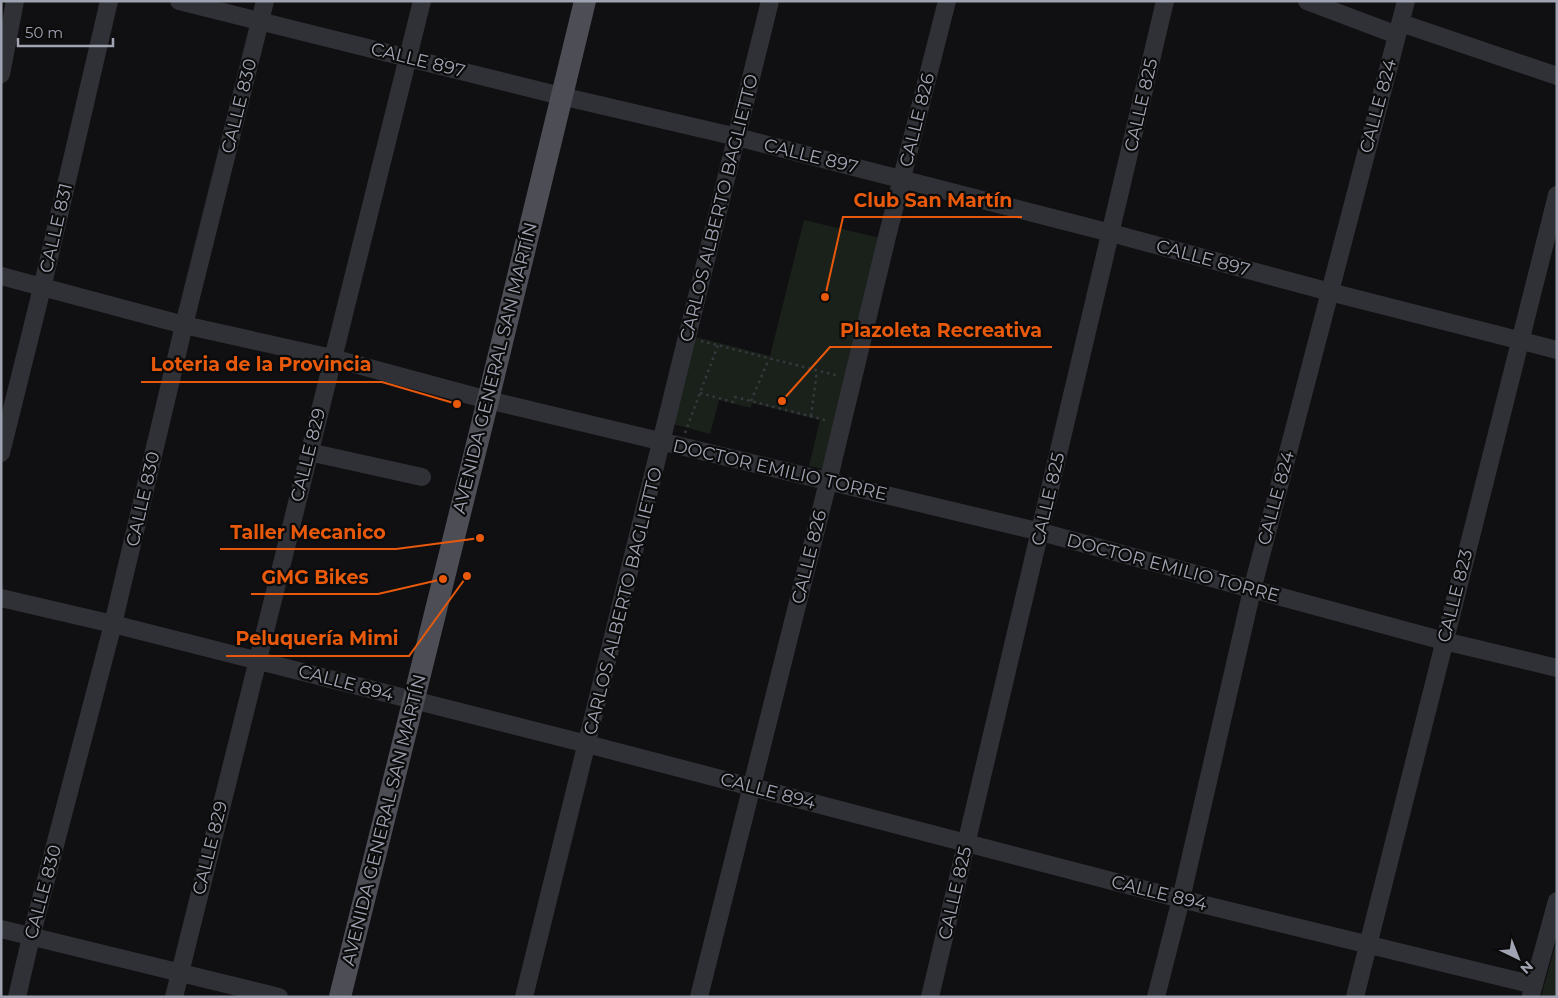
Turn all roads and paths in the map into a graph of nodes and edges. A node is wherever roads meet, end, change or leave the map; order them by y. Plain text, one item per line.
1 (15, 1) edge
2 (109, 1) edge
3 (179, 1) edge
4 (265, 1) edge
5 (422, 1) edge
6 (585, 1) edge
7 (770, 1) edge
8 (947, 1) edge
9 (1165, 1) edge
10 (1307, 1) edge
11 (1406, 1) edge
12 (260, 20) junction
13 (1399, 29) junction
14 (408, 58) junction
15 (1, 74) edge
16 (1557, 76) edge
17 (562, 96) junction
18 (737, 137) junction
19 (902, 180) junction
20 (1557, 195) edge
21 (1111, 233) junction
22 (1, 276) edge
23 (42, 288) junction
24 (1330, 292) junction
25 (184, 325) junction
26 (688, 338) junction
27 (1520, 341) junction
28 (718, 345) junction
29 (1557, 350) edge
30 (332, 358) junction
31 (769, 358) junction
32 (816, 371) junction
33 (853, 380) junction
34 (700, 393) junction
35 (488, 400) junction
36 (750, 401) junction
37 (811, 416) junction
38 (842, 424) junction
39 (662, 442) junction
40 (680, 446) junction
41 (309, 452) junction
42 (1, 454) edge
43 (422, 477) dead end
44 (828, 482) junction
45 (1041, 532) junction
46 (1252, 590) junction
47 (1, 598) edge
48 (113, 624) junction
49 (1444, 641) junction
50 (257, 660) junction
51 (1557, 668) edge
52 (414, 701) junction
53 (587, 744) junction
54 (751, 786) junction
55 (967, 843) junction
56 (1181, 899) junction
57 (1557, 901) edge
58 (1, 929) edge
59 (31, 937) junction
60 (1368, 945) junction
61 (179, 973) junction
62 (1532, 991) edge
63 (17, 997) edge
64 (174, 997) edge
65 (279, 997) edge
66 (340, 997) edge
67 (524, 997) edge
68 (699, 997) edge
69 (930, 997) edge
70 (1156, 997) edge
71 (1355, 997) edge

1 - 15 street
2 - 23 street, CALLE 831
3 - 12 street, CALLE 897
4 - 12 street, CALLE 830
5 - 14 street, CALLE 829
6 - 17 main road, AVENIDA GENERAL SAN MARTÍN
7 - 18 street, CARLOS ALBERTO BAGLIETTO
8 - 19 street, CALLE 826
9 - 21 street, CALLE 825
10 - 13 street
11 - 13 street, CALLE 824
12 - 14 street, CALLE 897
12 - 25 street, CALLE 830
13 - 16 street
13 - 24 street, CALLE 824
14 - 17 street, CALLE 897
14 - 30 street, CALLE 829
17 - 18 street, CALLE 897
17 - 35 main road, AVENIDA GENERAL SAN MARTÍN
18 - 19 street, CALLE 897
18 - 26 street, CARLOS ALBERTO BAGLIETTO
19 - 21 street, CALLE 897
19 - 33 street, CALLE 826
20 - 27 street, CALLE 823
21 - 24 street, CALLE 897
21 - 45 street, CALLE 825
22 - 23 street, DOCTOR EMILIO TORRE
23 - 25 street, DOCTOR EMILIO TORRE
23 - 42 street, CALLE 831
24 - 27 street, CALLE 897
24 - 46 street, CALLE 824
25 - 30 street, DOCTOR EMILIO TORRE
25 - 48 street, CALLE 830
26 - 28 path
26 - 39 street, CARLOS ALBERTO BAGLIETTO
27 - 29 street, CALLE 897
27 - 49 street, CALLE 823
28 - 31 path
28 - 34 path
30 - 35 street, DOCTOR EMILIO TORRE
30 - 41 street, CALLE 829
31 - 32 path
31 - 36 path
32 - 33 path
32 - 37 path
33 - 38 street, CALLE 826
34 - 36 path
34 - 40 path
35 - 39 street, DOCTOR EMILIO TORRE
35 - 52 main road, AVENIDA GENERAL SAN MARTÍN
36 - 37 path
37 - 38 path
38 - 44 street, CALLE 826
39 - 40 street, DOCTOR EMILIO TORRE
39 - 53 street, CARLOS ALBERTO BAGLIETTO
40 - 44 street, DOCTOR EMILIO TORRE
41 - 43 street
41 - 50 street, CALLE 829
44 - 45 street, DOCTOR EMILIO TORRE
44 - 54 street, CALLE 826
45 - 46 street, DOCTOR EMILIO TORRE
45 - 55 street, CALLE 825
46 - 49 street, DOCTOR EMILIO TORRE
46 - 56 street, CALLE 824
47 - 48 street, CALLE 894
48 - 50 street, CALLE 894
48 - 59 street, CALLE 830
49 - 51 street, DOCTOR EMILIO TORRE
49 - 60 street, CALLE 823
50 - 52 street, CALLE 894
50 - 61 street, CALLE 829
52 - 53 street, CALLE 894
52 - 66 main road, AVENIDA GENERAL SAN MARTÍN
53 - 54 street, CALLE 894
53 - 67 street, CARLOS ALBERTO BAGLIETTO
54 - 55 street, CALLE 894
54 - 68 street, CALLE 826
55 - 56 street, CALLE 894
55 - 69 street, CALLE 825
56 - 60 street, CALLE 894
56 - 70 street, CALLE 824
57 - 62 street
58 - 59 street
59 - 61 street
59 - 63 street, CALLE 830
60 - 62 street, CALLE 894
60 - 71 street, CALLE 823
61 - 64 street, CALLE 829
61 - 65 street

